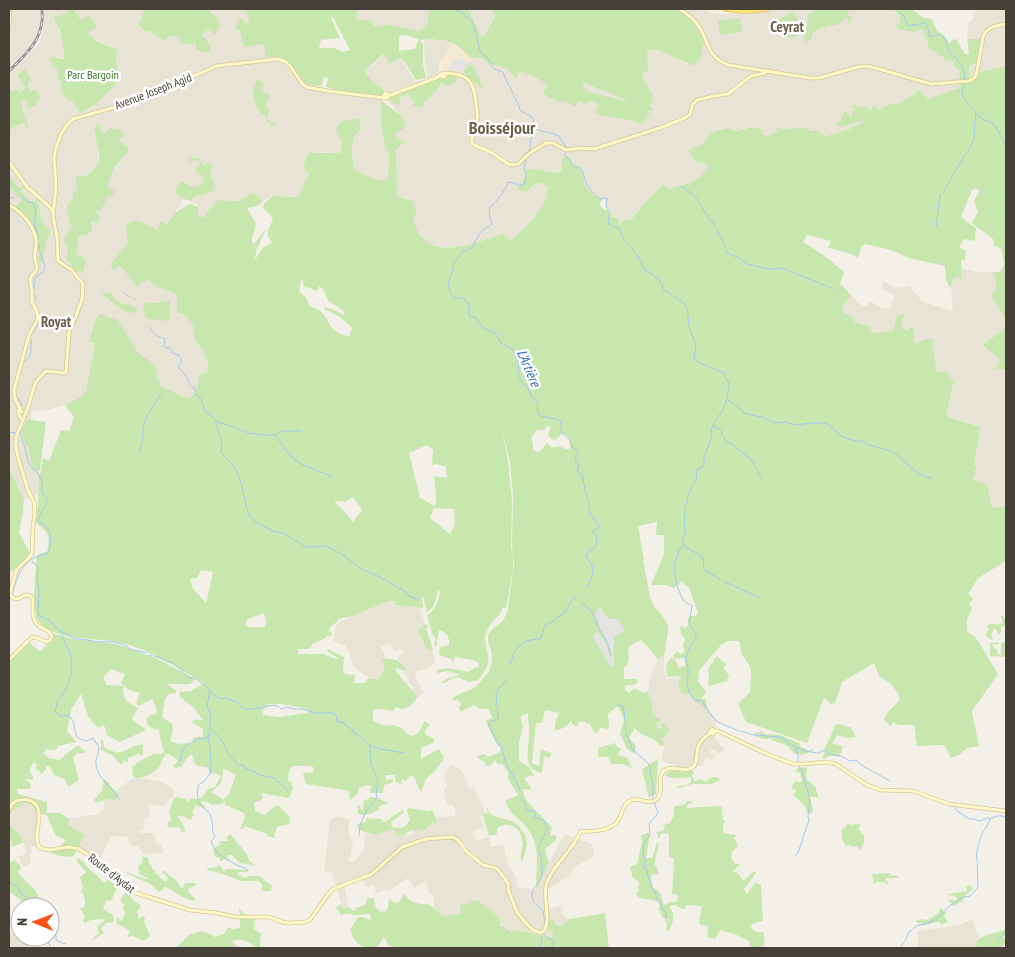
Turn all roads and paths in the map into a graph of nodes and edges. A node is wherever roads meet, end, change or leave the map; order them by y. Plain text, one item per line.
1 (9, 9) edge
2 (680, 9) edge
3 (725, 9) edge
4 (756, 9) edge
5 (767, 9) edge
6 (744, 10) junction
7 (9, 24) edge
8 (1006, 24) edge
9 (278, 59) junction
10 (766, 71) junction
11 (195, 75) junction
12 (9, 162) edge
13 (9, 205) edge
14 (51, 207) junction
15 (23, 415) junction
16 (9, 660) edge
17 (9, 810) edge
18 (1006, 810) edge

1 - 7 main road
2 - 10 main road
3 - 6 highway
4 - 6 highway
5 - 6 highway
8 - 10 main road
9 - 10 main road
9 - 11 main road, Avenue Joseph Agid
9 - 11 main road
11 - 14 main road, Avenue Joseph Agid
12 - 14 main road
13 - 15 main road
14 - 15 main road
15 - 16 main road
17 - 18 main road, Route d'Aydat

